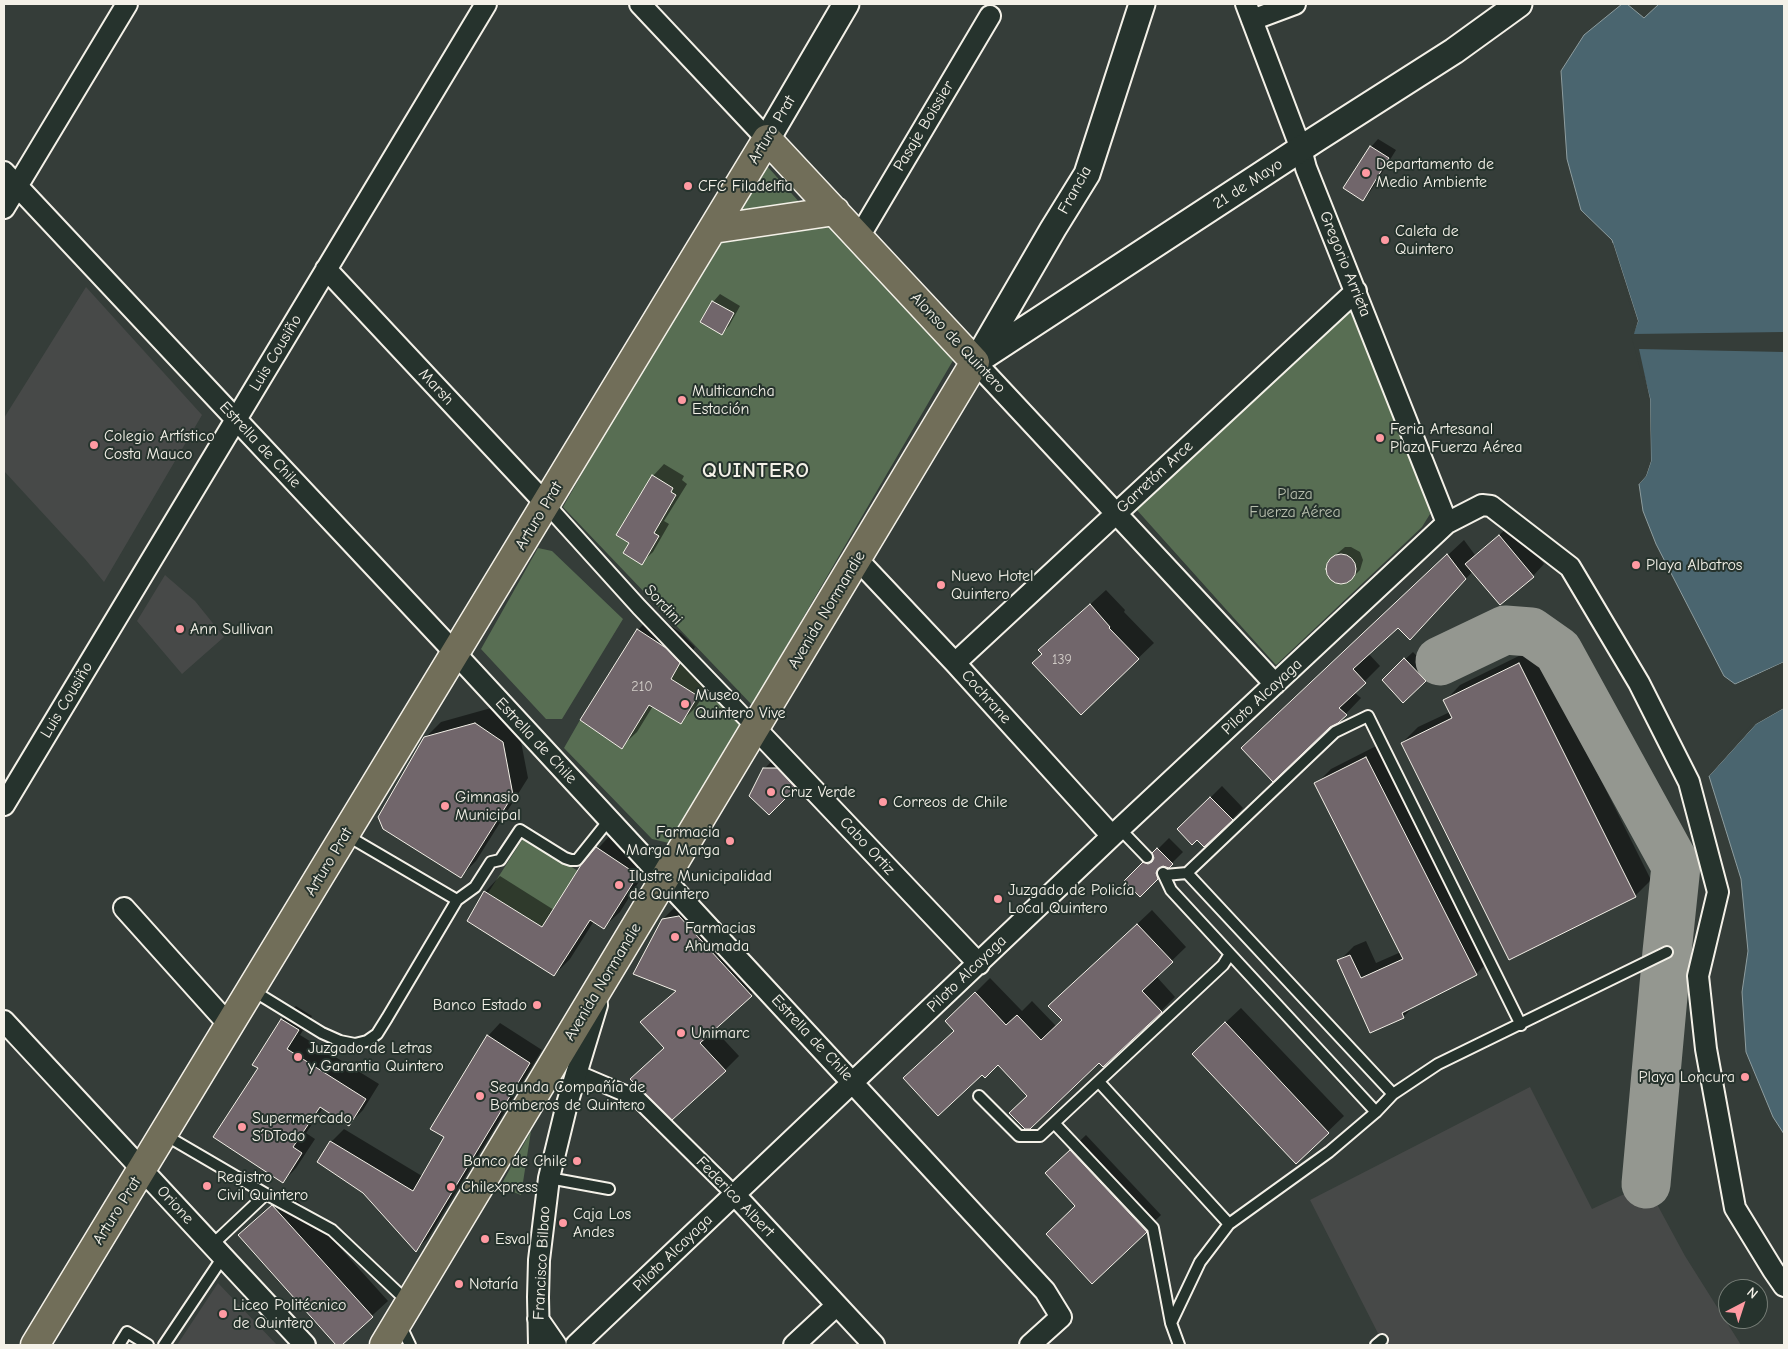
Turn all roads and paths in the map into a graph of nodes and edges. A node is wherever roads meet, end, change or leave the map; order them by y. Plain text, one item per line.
1 (126, 4) edge
2 (486, 4) edge
3 (640, 4) edge
4 (846, 4) edge
5 (1142, 4) edge
6 (1295, 4) edge
7 (1519, 4) edge
8 (1249, 12) edge
9 (990, 16) dead end
10 (767, 139) junction
11 (1301, 149) junction
12 (10, 179) edge
13 (4, 208) edge
14 (835, 211) junction
15 (713, 229) junction
16 (859, 237) junction
17 (326, 269) junction
18 (1356, 292) junction
19 (975, 362) junction
20 (236, 419) junction
21 (546, 504) junction
22 (1117, 512) junction
23 (1447, 523) junction
24 (857, 559) junction
25 (455, 654) junction
26 (956, 663) junction
27 (1275, 684) junction
28 (755, 728) junction
29 (4, 804) edge
30 (609, 820) junction
31 (1116, 833) junction
32 (345, 835) junction
33 (1147, 857) dead end
34 (1187, 874) junction
35 (664, 880) junction
36 (457, 900) junction
37 (124, 908) dead end
38 (1667, 952) dead end
39 (1230, 954) junction
40 (978, 964) junction
41 (604, 979) junction
42 (252, 990) junction
43 (4, 1021) edge
44 (1521, 1025) junction
45 (230, 1026) junction
46 (577, 1073) junction
47 (1099, 1082) junction
48 (853, 1083) junction
49 (1393, 1094) junction
50 (979, 1096) dead end
51 (1376, 1112) junction
52 (1054, 1123) junction
53 (164, 1134) junction
54 (142, 1170) junction
55 (549, 1178) junction
56 (609, 1189) dead end
57 (266, 1194) junction
58 (734, 1194) junction
59 (1229, 1224) junction
60 (218, 1251) junction
61 (1784, 1286) edge
62 (837, 1305) junction
63 (538, 1319) junction
64 (1171, 1323) junction
65 (406, 1324) edge
66 (35, 1345) edge
67 (119, 1345) edge
68 (148, 1345) edge
69 (164, 1345) edge
70 (305, 1345) edge
71 (384, 1345) edge
72 (539, 1345) edge
73 (556, 1345) edge
74 (576, 1345) edge
75 (794, 1345) edge
76 (874, 1345) edge
77 (1032, 1345) edge
78 (1179, 1345) edge

1 - 12 street
2 - 17 street, Luis Cousiño
3 - 10 street, Alonso de Quintero
4 - 10 street, Arturo Prat
5 - 19 street, Francia
6 - 8 street
7 - 11 street, 21 de Mayo
8 - 11 street, Gregorio Arrieta
9 - 16 street, Pasaje Boissier
10 - 14 main road, Alonso de Quintero
10 - 15 main road, Arturo Prat
11 - 18 street, Gregorio Arrieta
11 - 19 street, 21 de Mayo
12 - 13 street
12 - 20 street, Estrella de Chile
14 - 15 main road
14 - 16 main road, Alonso de Quintero
15 - 21 main road, Arturo Prat
16 - 19 main road, Alonso de Quintero
17 - 20 street, Luis Cousiño
17 - 21 street, Marsh
18 - 22 street, Garretón Arce
18 - 23 street, Gregorio Arrieta
19 - 22 street, Alonso de Quintero
19 - 24 main road, Avenida Normandie
20 - 25 street, Estrella de Chile
20 - 29 street, Luis Cousiño
21 - 25 main road, Arturo Prat
21 - 28 street, Sordini
22 - 26 street, Garretón Arce
22 - 27 street, Alonso de Quintero
23 - 27 street, Piloto Alcayaga
23 - 61 street, Piloto Alcayaga
24 - 26 street, Cochrane
24 - 28 main road, Avenida Normandie
25 - 30 street, Estrella de Chile
25 - 32 main road, Arturo Prat
26 - 31 street, Cochrane
27 - 31 street, Piloto Alcayaga
28 - 35 main road, Avenida Normandie
28 - 40 street, Cabo Ortiz
30 - 35 street, Estrella de Chile
30 - 36 lane
31 - 33 lane
31 - 40 street, Piloto Alcayaga
32 - 36 lane
32 - 42 main road, Arturo Prat
34 - 39 lane
34 - 44 lane
34 - 49 lane
35 - 41 main road, Avenida Normandie
35 - 48 street, Estrella de Chile
36 - 42 lane
37 - 45 street
38 - 44 lane
39 - 47 lane
39 - 51 lane
40 - 48 street, Piloto Alcayaga
41 - 46 street, Francisco Bilbao
41 - 65 main road, Avenida Normandie
42 - 45 main road, Arturo Prat
43 - 54 street, Orione
44 - 49 lane
45 - 53 main road, Arturo Prat
46 - 55 street, Francisco Bilbao
46 - 58 street, Federico Albert
47 - 52 lane
47 - 59 lane
48 - 58 street, Piloto Alcayaga
48 - 77 street, Estrella de Chile
49 - 51 lane
50 - 52 lane
51 - 59 lane
52 - 64 lane
53 - 54 main road, Arturo Prat
53 - 57 lane
54 - 60 street, Orione
54 - 66 main road, Arturo Prat
55 - 56 lane
55 - 63 street, Francisco Bilbao
57 - 60 lane
57 - 65 lane
58 - 62 street, Federico Albert
58 - 74 street, Piloto Alcayaga
59 - 64 lane
60 - 69 lane
60 - 70 street, Orione
62 - 75 street
62 - 76 street, Federico Albert
63 - 72 street, Francisco Bilbao
63 - 73 street
64 - 78 lane
65 - 71 main road, Avenida Normandie
67 - 68 lane

